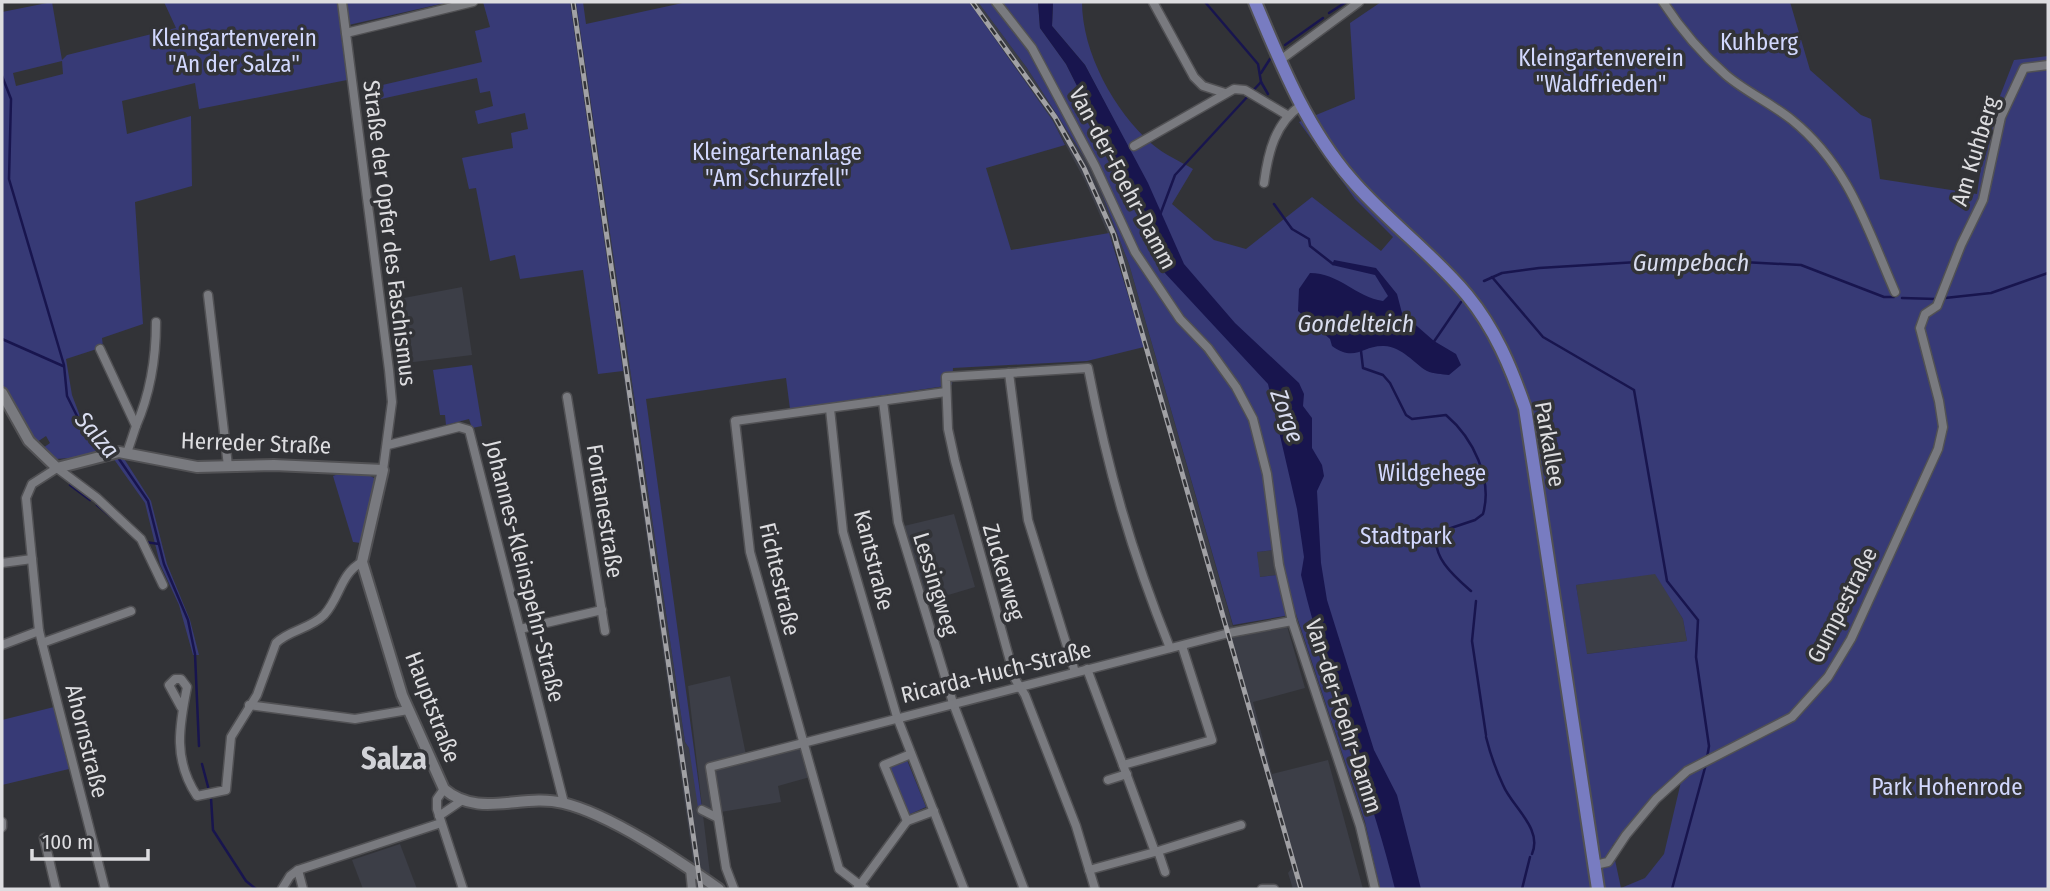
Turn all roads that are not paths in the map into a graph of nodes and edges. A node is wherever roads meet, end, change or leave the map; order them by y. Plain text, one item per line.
1 (342, 2) edge
2 (473, 2) edge
3 (996, 2) edge
4 (1153, 2) edge
5 (1255, 2) edge
6 (1359, 2) edge
7 (1663, 2) edge
8 (346, 33) junction
9 (1279, 61) junction
10 (2048, 65) edge
11 (1225, 93) junction
12 (1302, 105) junction
13 (1283, 113) junction
14 (1134, 146) dead end
15 (1264, 183) dead end
16 (1895, 292) dead end
17 (208, 295) dead end
18 (1937, 306) joint
19 (156, 322) dead end
20 (100, 349) dead end
21 (1009, 373) junction
22 (946, 392) junction
23 (2, 393) edge
24 (567, 397) dead end
25 (883, 401) junction
26 (831, 409) junction
27 (136, 426) junction
28 (387, 444) junction
29 (119, 453) junction
30 (228, 466) junction
31 (57, 468) junction
32 (383, 470) junction
33 (32, 559) junction
34 (362, 562) junction
35 (2, 564) edge
36 (163, 584) dead end
37 (602, 610) junction
38 (131, 611) dead end
39 (1293, 621) junction
40 (520, 629) junction
41 (39, 631) junction
42 (605, 631) dead end
43 (42, 643) junction
44 (2, 645) edge
45 (1182, 646) junction
46 (1170, 648) junction
47 (1087, 669) junction
48 (1075, 672) junction
49 (1020, 687) junction
50 (953, 703) junction
51 (249, 705) junction
52 (181, 707) dead end
53 (408, 710) junction
54 (897, 717) junction
55 (804, 742) junction
56 (911, 754) junction
57 (1125, 769) junction
58 (1108, 780) dead end
59 (444, 789) junction
60 (461, 801) junction
61 (564, 803) junction
62 (702, 810) dead end
63 (934, 811) junction
64 (718, 818) junction
65 (440, 820) junction
66 (906, 821) junction
67 (1241, 825) dead end
68 (44, 838) dead end
69 (1157, 851) junction
70 (1595, 865) junction
71 (726, 868) junction
72 (690, 869) junction
73 (298, 870) junction
74 (1089, 870) junction
75 (1165, 872) dead end
76 (860, 888) edge
77 (55, 889) edge
78 (106, 889) edge
79 (282, 889) edge
80 (303, 889) edge
81 (463, 889) edge
82 (692, 889) edge
83 (718, 889) edge
84 (734, 889) edge
85 (964, 889) edge
86 (1024, 889) edge
87 (1095, 889) edge
88 (1262, 889) edge
89 (1274, 889) edge
90 (1375, 889) edge
91 (1598, 889) edge

1 - 8 street, Straße der Opfer des Faschismus
2 - 8 street
3 - 39 street, Van-der-Foehr-Damm
4 - 11 street
5 - 9 main road, Parkallee
6 - 9 street
7 - 16 street
8 - 28 street, Straße der Opfer des Faschismus
9 - 12 main road, Parkallee
10 - 18 street, Am Kuhberg
11 - 13 street
11 - 14 street
12 - 13 street
12 - 70 main road, Parkallee
13 - 15 street
17 - 30 street
18 - 70 street, Gumpestraße
19 - 27 street
20 - 27 street
21 - 22 street, Zuckerweg
21 - 46 street
21 - 48 street
22 - 25 street
22 - 49 street, Zuckerweg
23 - 31 street
24 - 37 street, Fontanestraße
25 - 26 street
25 - 50 street, Lessingweg
26 - 54 street, Kantstraße
26 - 55 street, Fichtestraße
27 - 29 street
28 - 32 street, Straße der Opfer des Faschismus
28 - 40 street, Johannes-Kleinspehn-Straße
29 - 30 street, Herreder Straße
29 - 31 street, Herreder Straße
30 - 32 street, Herreder Straße
31 - 33 street, Ahornstraße
31 - 36 street
32 - 34 street
33 - 35 street
33 - 41 street, Ahornstraße
34 - 51 street
34 - 53 street, Hauptstraße
37 - 40 street
37 - 42 street, Fontanestraße
38 - 43 street
39 - 45 street, Ricarda-Huch-Straße
39 - 90 street, Van-der-Foehr-Damm
40 - 61 street, Johannes-Kleinspehn-Straße
41 - 43 street, Ahornstraße
41 - 44 street
43 - 78 street, Ahornstraße
45 - 46 street, Ricarda-Huch-Straße
45 - 57 street
46 - 47 street, Ricarda-Huch-Straße
47 - 48 street, Ricarda-Huch-Straße
47 - 57 street
48 - 49 street, Ricarda-Huch-Straße
49 - 50 street, Ricarda-Huch-Straße
49 - 74 street, Zuckerweg
50 - 54 street, Ricarda-Huch-Straße
50 - 86 street, Lessingweg
51 - 52 street
51 - 53 street
53 - 59 street, Hauptstraße
54 - 55 street, Ricarda-Huch-Straße
54 - 56 street, Kantstraße
55 - 64 street, Ricarda-Huch-Straße
55 - 76 street, Fichtestraße
56 - 63 street, Kantstraße
56 - 66 street
57 - 58 street
57 - 69 street
59 - 60 street, Hauptstraße
59 - 65 street
60 - 61 street, Hauptstraße
60 - 65 street
61 - 72 street, Hauptstraße
62 - 64 street
63 - 66 street
63 - 85 street, Kantstraße
64 - 71 street
65 - 73 street
65 - 81 street
66 - 76 street
67 - 69 street
68 - 77 street
69 - 74 street
69 - 75 street
70 - 91 main road, Parkallee
71 - 83 street
71 - 84 street
72 - 82 street
72 - 83 street, Hauptstraße
73 - 79 street
73 - 80 street
74 - 87 street, Zuckerweg
88 - 89 street

